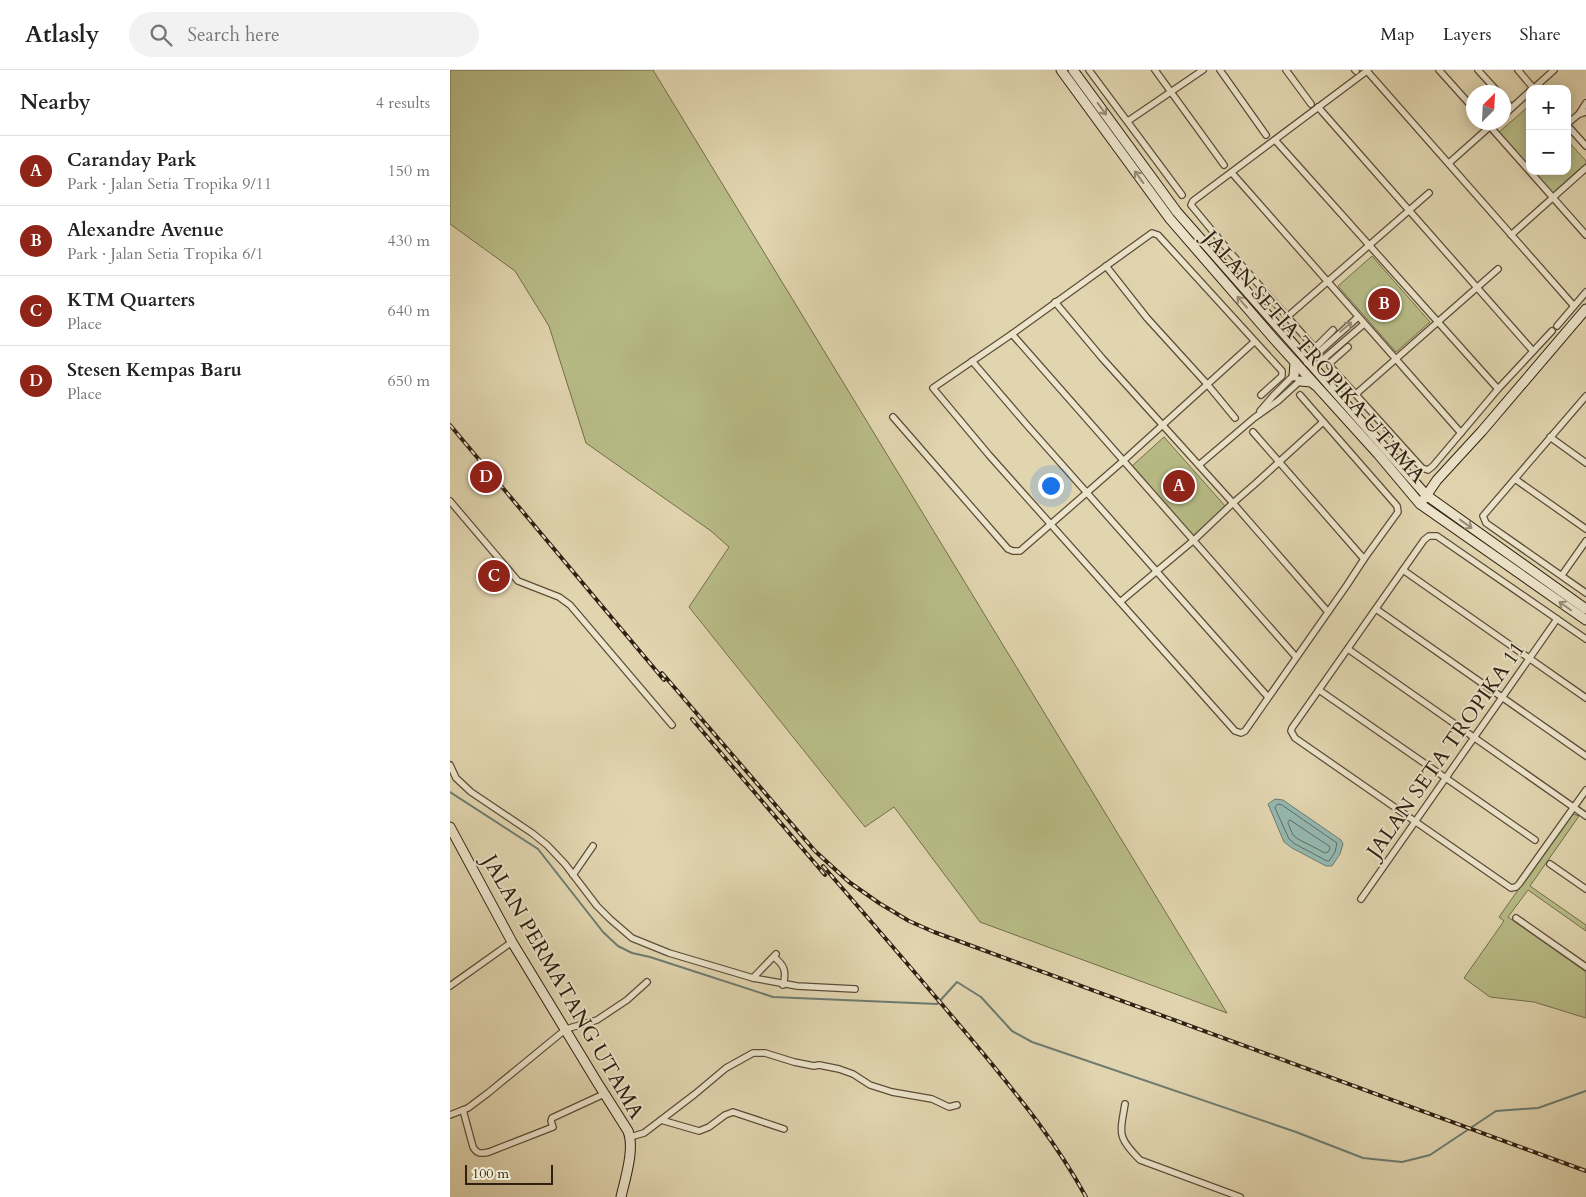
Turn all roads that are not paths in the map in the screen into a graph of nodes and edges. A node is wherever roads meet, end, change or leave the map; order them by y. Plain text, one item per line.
1 (1061, 70) edge
2 (1073, 70) edge
3 (1089, 70) edge
4 (1154, 70) edge
5 (1203, 70) edge
6 (1220, 70) edge
7 (1286, 70) edge
8 (1367, 70) edge
9 (1439, 70) edge
10 (1478, 70) edge
11 (1518, 70) edge
12 (1554, 70) edge
13 (1492, 85) edge
14 (1530, 85) edge
15 (1537, 85) edge
16 (1171, 93) junction
17 (1526, 95) edge
18 (1466, 100) edge
19 (1586, 103) edge
20 (1311, 104) dead end
21 (1318, 107) junction
22 (1511, 108) edge
23 (1586, 112) edge
24 (1579, 114) junction
25 (1128, 121) junction
26 (1571, 121) edge
27 (1571, 129) edge
28 (1483, 130) edge
29 (1493, 130) edge
30 (1266, 135) dead end
31 (1275, 140) junction
32 (1586, 146) edge
33 (1449, 163) junction
34 (1224, 165) dead end
35 (1586, 168) edge
36 (1232, 173) junction
37 (1429, 193) dead end
38 (1182, 195) dead end
39 (1553, 197) junction
40 (1409, 211) junction
41 (1512, 235) junction
42 (1586, 235) edge
43 (1369, 246) junction
44 (1106, 266) junction
45 (1498, 269) dead end
46 (1328, 283) junction
47 (1478, 287) junction
48 (1586, 292) edge
49 (1055, 302) junction
50 (1574, 306) junction
51 (1586, 309) edge
52 (1358, 317) junction
53 (1287, 318) junction
54 (1438, 321) junction
55 (1364, 324) junction
56 (1333, 330) dead end
57 (1012, 334) junction
58 (1254, 342) junction
59 (1328, 343) junction
60 (1348, 348) dead end
61 (1334, 350) junction
62 (1533, 351) junction
63 (1396, 359) junction
64 (972, 361) junction
65 (1311, 364) junction
66 (1299, 372) junction
67 (1287, 383) junction
68 (1207, 384) junction
69 (1292, 389) junction
70 (1498, 389) junction
71 (1356, 394) junction
72 (1261, 395) dead end
73 (1300, 395) dead end
74 (1585, 399) edge
75 (893, 418) dead end
76 (1236, 418) dead end
77 (1254, 418) junction
78 (1323, 422) junction
79 (1162, 426) junction
80 (1253, 432) dead end
81 (1461, 433) junction
82 (1550, 437) junction
83 (1124, 461) junction
84 (1279, 462) junction
85 (1586, 463) edge
86 (1199, 465) junction
87 (1515, 479) junction
88 (1413, 480) junction
89 (1438, 480) junction
90 (1086, 493) junction
91 (1426, 495) junction
92 (450, 501) edge
93 (1233, 503) junction
94 (1420, 504) junction
95 (1051, 525) junction
96 (1586, 529) edge
97 (1194, 540) junction
98 (1586, 541) edge
99 (1364, 558) junction
100 (1403, 570) junction
101 (1156, 572) junction
102 (1562, 575) junction
103 (1586, 593) edge
104 (1120, 602) junction
105 (1376, 609) junction
106 (1586, 609) edge
107 (1328, 612) junction
108 (1557, 619) junction
109 (1586, 620) edge
110 (1586, 639) edge
111 (1348, 649) junction
112 (1296, 657) junction
113 (1530, 658) junction
114 (1319, 690) junction
115 (1268, 697) junction
116 (1503, 698) junction
117 (1586, 698) edge
118 (672, 724) dead end
119 (1474, 738) junction
120 (1586, 756) edge
121 (450, 765) edge
122 (1445, 778) junction
123 (453, 780) edge
124 (1586, 790) edge
125 (1574, 807) junction
126 (1586, 816) edge
127 (1415, 822) junction
128 (450, 827) edge
129 (1535, 840) dead end
130 (454, 844) edge
131 (593, 846) dead end
132 (1550, 864) dead end
133 (573, 875) junction
134 (1586, 889) edge
135 (1362, 899) dead end
136 (1516, 918) dead end
137 (512, 942) junction
138 (1586, 967) edge
139 (753, 978) junction
140 (647, 982) dead end
141 (783, 985) junction
142 (450, 986) edge
143 (855, 988) dead end
144 (566, 1029) junction
145 (604, 1094) junction
146 (1125, 1104) dead end
147 (957, 1106) dead end
148 (463, 1110) junction
149 (450, 1115) edge
150 (661, 1120) junction
151 (784, 1129) dead end
152 (630, 1138) junction
153 (621, 1197) edge
154 (1240, 1197) edge

66 -> 1 main road, JALAN SETIA TROPIKA UTAMA
2 -> 65 main road, JALAN SETIA TROPIKA UTAMA
3 - 25 street
4 - 16 street
5 - 16 street
6 - 30 street
7 - 20 street
8 - 21 street
8 - 33 street
9 - 18 street
10 - 13 street
11 - 14 street
12 - 15 street
16 - 25 street
16 - 34 street
17 - 22 street
19 - 24 street
21 - 31 street
21 - 40 street
23 - 24 street
24 - 26 street
25 - 38 street
27 - 32 street
28 - 33 street
29 - 39 street
31 - 36 street
31 - 43 street
33 - 41 street
35 - 39 street
36 - 46 street
36 - 53 street
37 - 40 street
39 - 41 street
39 - 42 street
40 - 43 street
40 - 47 street
41 - 50 street
43 - 46 street
43 - 54 street
44 - 49 street
44 - 58 street
44 - 68 street
45 - 47 street
46 - 52 street
46 - 53 street
47 - 54 street
47 - 62 street
48 - 50 street
49 - 57 street
49 - 79 street
50 - 62 street
51 - 89 main road
52 - 55 street
59 -> 52 street
53 - 56 street
54 - 63 street
54 - 70 street
55 - 61 street
55 - 63 street
57 - 64 street
57 - 83 street
58 - 68 street
58 - 72 street
59 - 61 street
59 - 65 street
60 - 71 street
61 - 65 street
62 - 70 street
63 - 71 street
63 - 81 street
64 - 90 street
64 - 95 street
65 - 66 street
65 - 88 main road, JALAN SETIA TROPIKA UTAMA
66 - 67 street
66 - 69 street
66 - 94 main road, JALAN SETIA TROPIKA UTAMA
67 - 69 street
67 - 77 street
68 - 76 street
68 - 79 street
69 - 77 street
70 - 81 street
71 - 81 street
73 - 78 street
74 - 82 street
75 - 95 street
77 - 86 street
78 - 84 street
78 - 99 street
79 - 83 street
79 - 86 street
80 - 84 street
82 - 85 street
82 - 87 street
83 - 90 street
83 - 97 street
84 - 93 street
84 - 99 street
86 - 93 street
87 - 96 street
87 - 102 street
88 - 89 main road
88 - 91 main road, JALAN SETIA TROPIKA UTAMA
89 - 91 main road
90 - 95 street
90 - 101 street
91 - 94 main road
91 -> 106 main road, JALAN SETIA TROPIKA UTAMA
92 - 118 street
93 - 97 street
93 - 107 street
109 -> 94 main road, JALAN SETIA TROPIKA UTAMA
95 - 104 street
97 - 101 street
97 - 112 street
98 - 102 street
99 - 107 street
100 - 105 street
100 - 108 street
100 - 113 street
101 - 104 street
101 - 115 street
102 - 103 street
104 - 115 street
105 - 111 street
105 - 116 street
107 - 112 street
108 - 110 street
108 - 113 street, JALAN SETA TROPIKA 11
111 - 114 street
111 - 119 street
112 - 115 street
113 - 116 street, JALAN SETA TROPIKA 11
113 - 117 street
114 - 122 street
114 - 127 street
116 - 119 street, JALAN SETA TROPIKA 11
116 - 120 street
119 - 122 street, JALAN SETA TROPIKA 11
119 - 125 street
121 - 123 street
122 - 127 street, JALAN SETA TROPIKA 11
122 - 129 street
123 - 133 street
124 - 125 street
125 - 126 street
125 - 127 street
127 - 135 street, JALAN SETA TROPIKA 11
128 - 130 main road, JALAN PERMATANG UTAMA
130 - 137 main road, JALAN PERMATANG UTAMA
131 - 133 street
132 - 134 street
133 - 139 street
136 - 138 street
137 - 142 street
137 - 144 main road, JALAN PERMATANG UTAMA
139 - 141 street
139 - 141 street
140 - 144 street
141 - 143 street
144 - 145 main road, JALAN PERMATANG UTAMA
144 - 148 street
145 - 148 street
145 - 152 main road, JALAN PERMATANG UTAMA
146 - 154 street
147 - 150 street
148 - 149 street
150 - 151 street
150 - 152 street
152 - 153 main road, JALAN PERMATANG UTAMA

